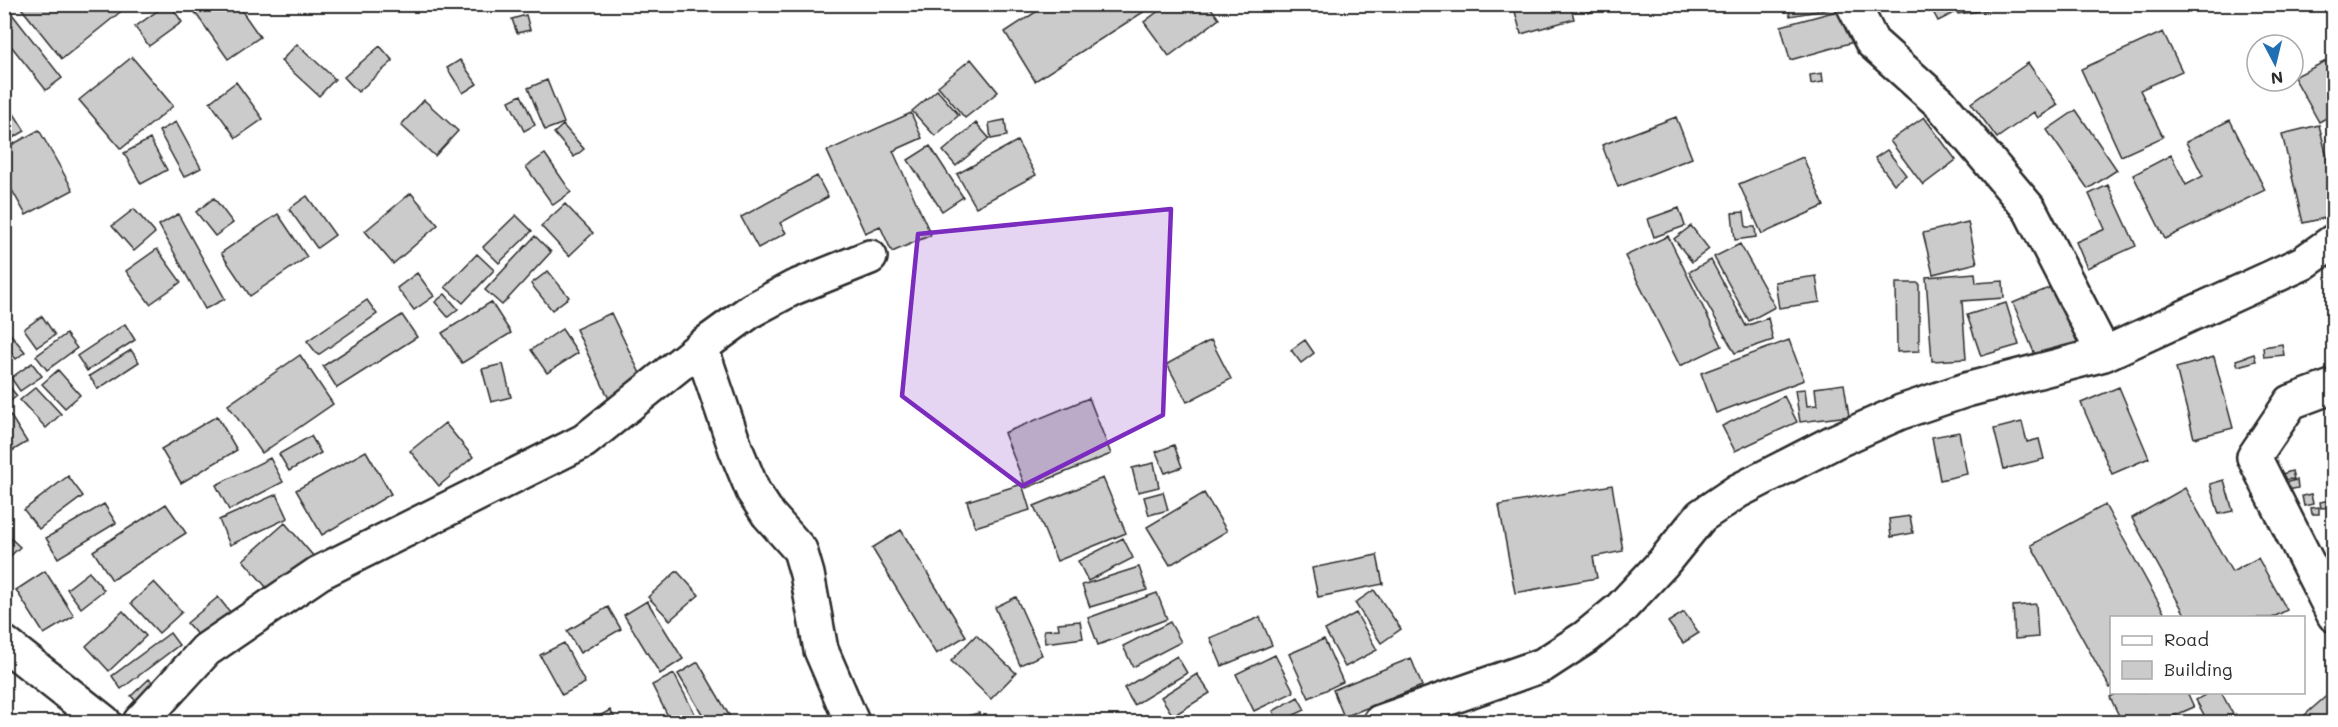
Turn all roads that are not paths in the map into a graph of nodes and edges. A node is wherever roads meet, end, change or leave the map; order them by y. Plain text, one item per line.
1 (1853, 4) edge
2 (2334, 241) edge
3 (870, 257) dead end
4 (701, 347) junction
5 (2104, 354) junction
6 (2334, 386) edge
7 (2334, 615) edge
8 (4, 643) edge
9 (104, 723) edge
10 (140, 723) edge
11 (852, 723) edge
12 (1380, 723) edge

1 - 5 street
2 - 5 street
3 - 4 street
4 - 10 street
4 - 11 street
5 - 12 street
6 - 7 street
8 - 9 street

